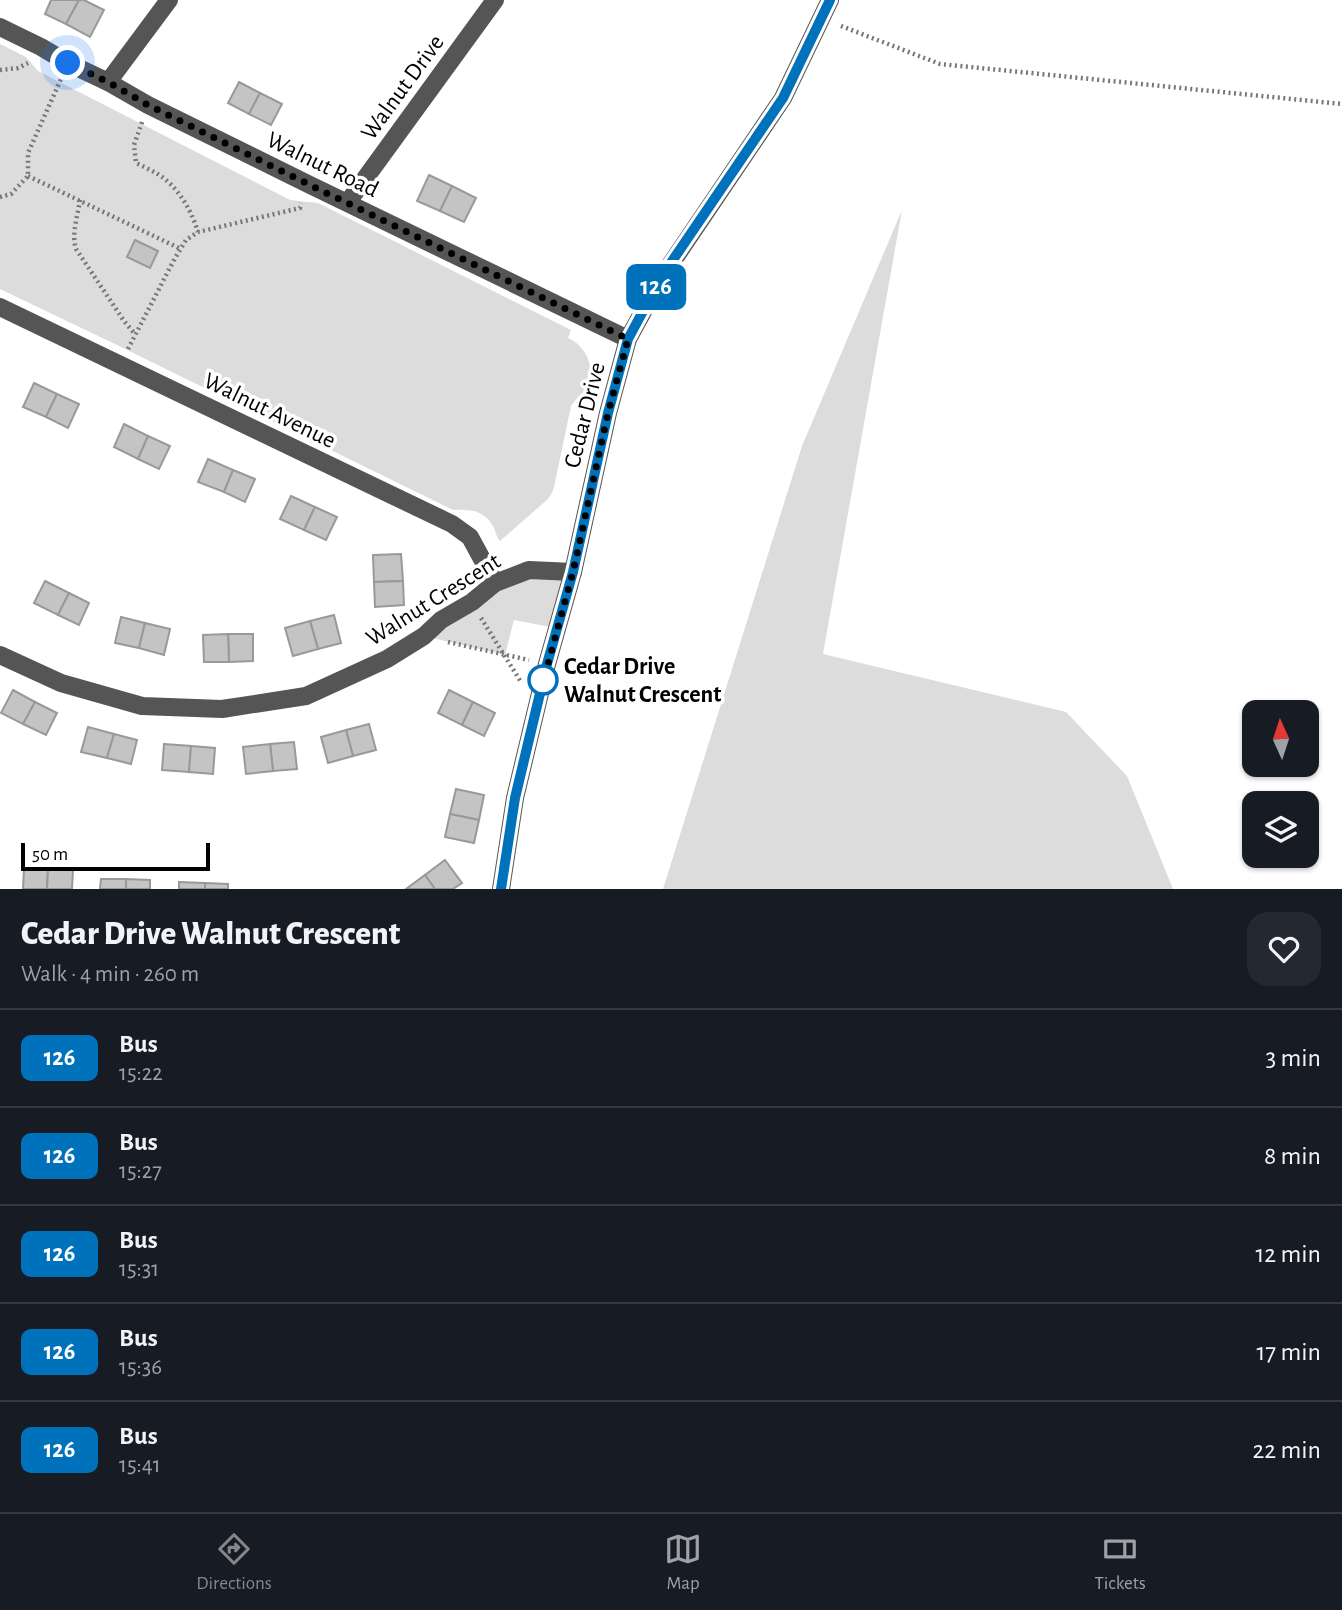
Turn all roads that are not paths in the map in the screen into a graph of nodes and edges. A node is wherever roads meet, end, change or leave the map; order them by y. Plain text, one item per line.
1 (169, 0) edge
2 (495, 0) edge
3 (830, 0) edge
4 (0, 27) edge
5 (108, 82) junction
6 (348, 202) junction
7 (0, 307) edge
8 (628, 339) junction
9 (573, 572) junction
10 (495, 583) junction
11 (0, 655) edge
12 (501, 889) edge

1 - 5 street
2 - 6 street, Walnut Drive
3 - 8 street, Cedar Drive
4 - 5 street, Walnut Road
5 - 6 street, Walnut Road
6 - 8 street, Walnut Road
7 - 10 street, Walnut Avenue
8 - 9 street, Cedar Drive
9 - 10 street, Walnut Crescent
9 - 12 street, Cedar Drive
10 - 11 street, Walnut Crescent

